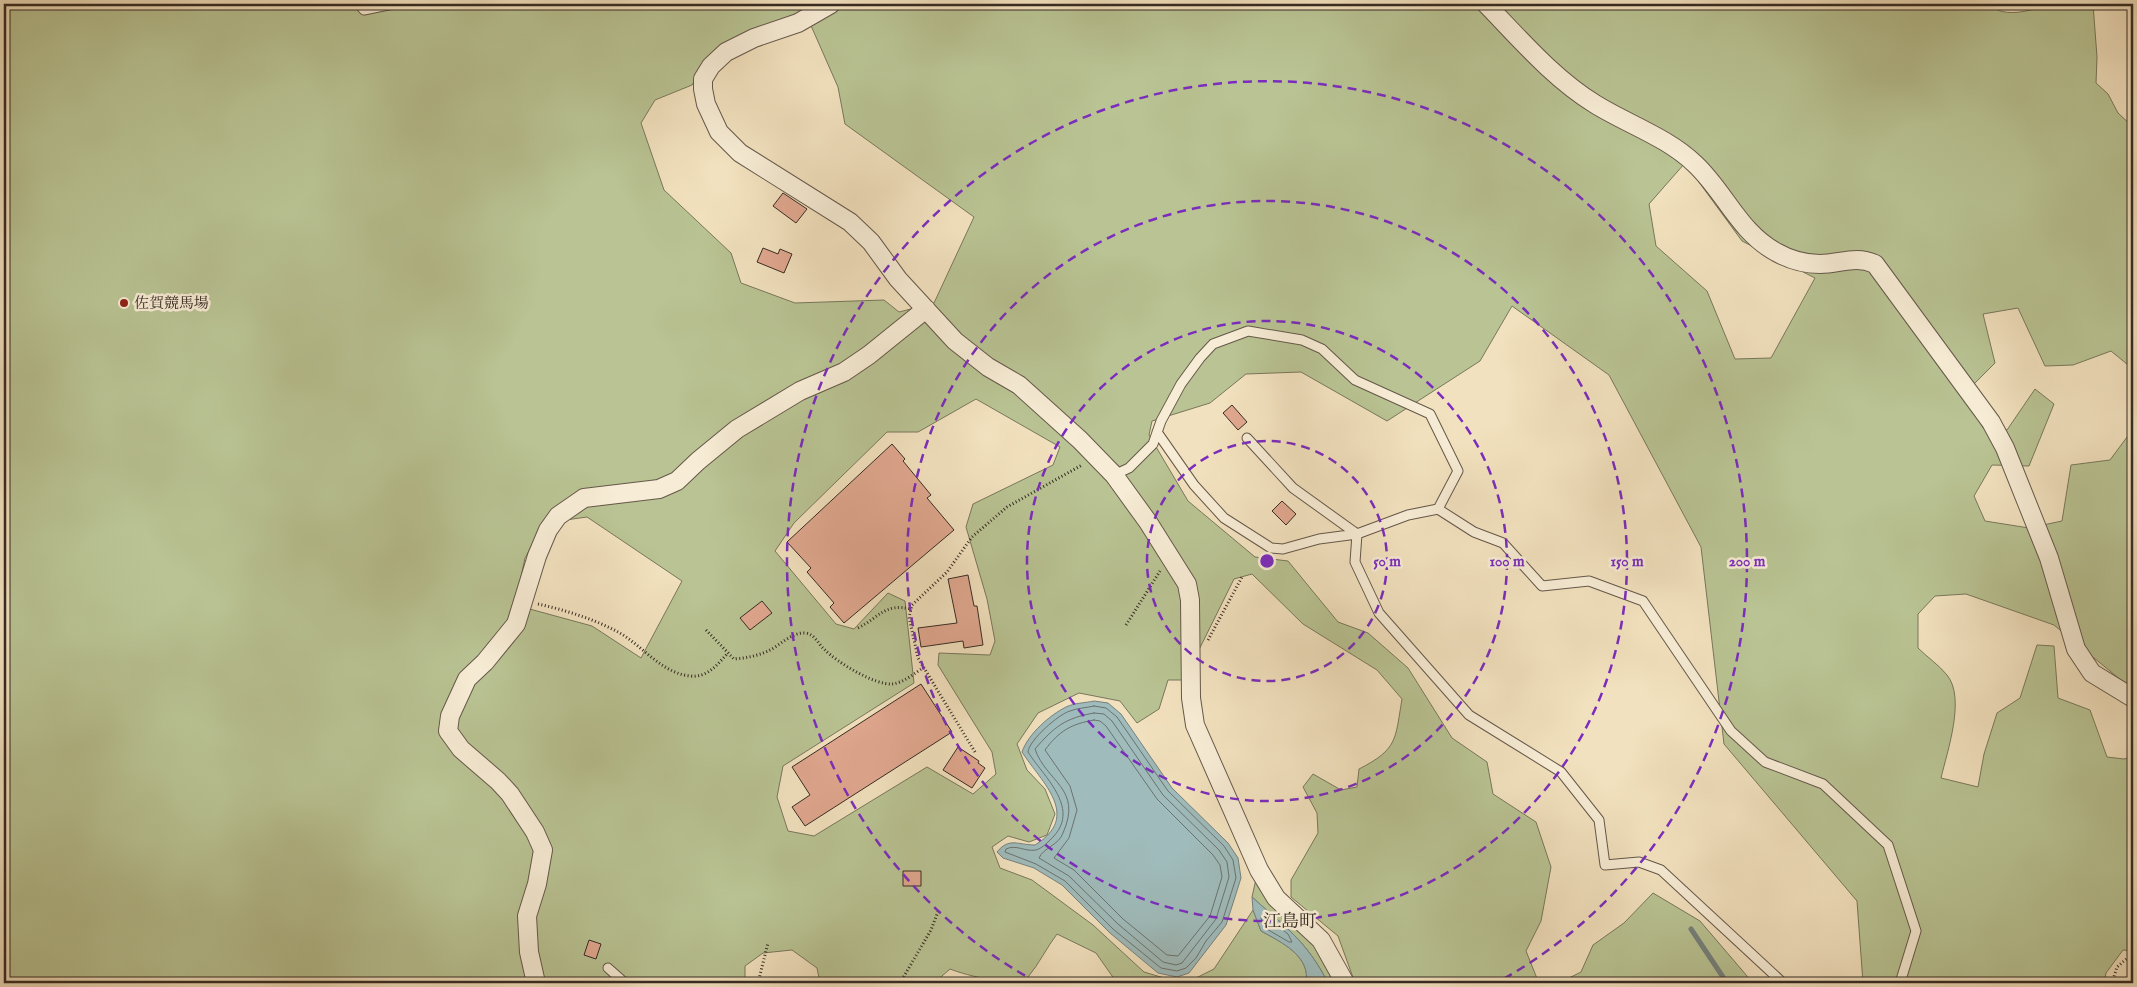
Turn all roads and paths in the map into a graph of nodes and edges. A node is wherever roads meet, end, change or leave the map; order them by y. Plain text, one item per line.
1 (359, 4) edge
2 (393, 4) edge
3 (831, 4) edge
4 (1486, 4) edge
5 (926, 309) junction
6 (1157, 432) junction
7 (1247, 438) dead end
8 (1097, 457) junction
9 (1114, 475) junction
10 (1438, 509) junction
11 (1357, 534) junction
12 (1171, 560) junction
13 (1242, 577) dead end
14 (523, 600) junction
15 (911, 609) junction
16 (1126, 625) dead end
17 (858, 628) dead end
18 (706, 630) dead end
19 (1206, 646) dead end
20 (727, 654) junction
21 (923, 668) junction
22 (2133, 698) edge
23 (975, 752) dead end
24 (939, 909) dead end
25 (768, 943) dead end
26 (2131, 955) dead end
27 (608, 968) dead end
28 (536, 983) edge
29 (625, 983) edge
30 (758, 983) edge
31 (900, 983) edge
32 (1345, 983) edge
33 (1783, 983) edge
34 (1900, 983) edge
35 (2112, 983) edge

1 - 2 lane
3 - 5 street
4 - 22 street
5 - 8 street
5 - 14 street
6 - 9 lane
6 - 10 lane
6 - 11 lane
7 - 11 lane
8 - 9 street
8 - 15 path
9 - 12 street
10 - 11 lane
10 - 34 lane
11 - 33 lane
12 - 16 path
12 - 32 street
13 - 19 path
14 - 20 path
14 - 28 street
15 - 17 path
15 - 21 path
18 - 20 path
20 - 21 path
21 - 23 path
24 - 31 path
25 - 30 path
26 - 35 path
27 - 29 lane

